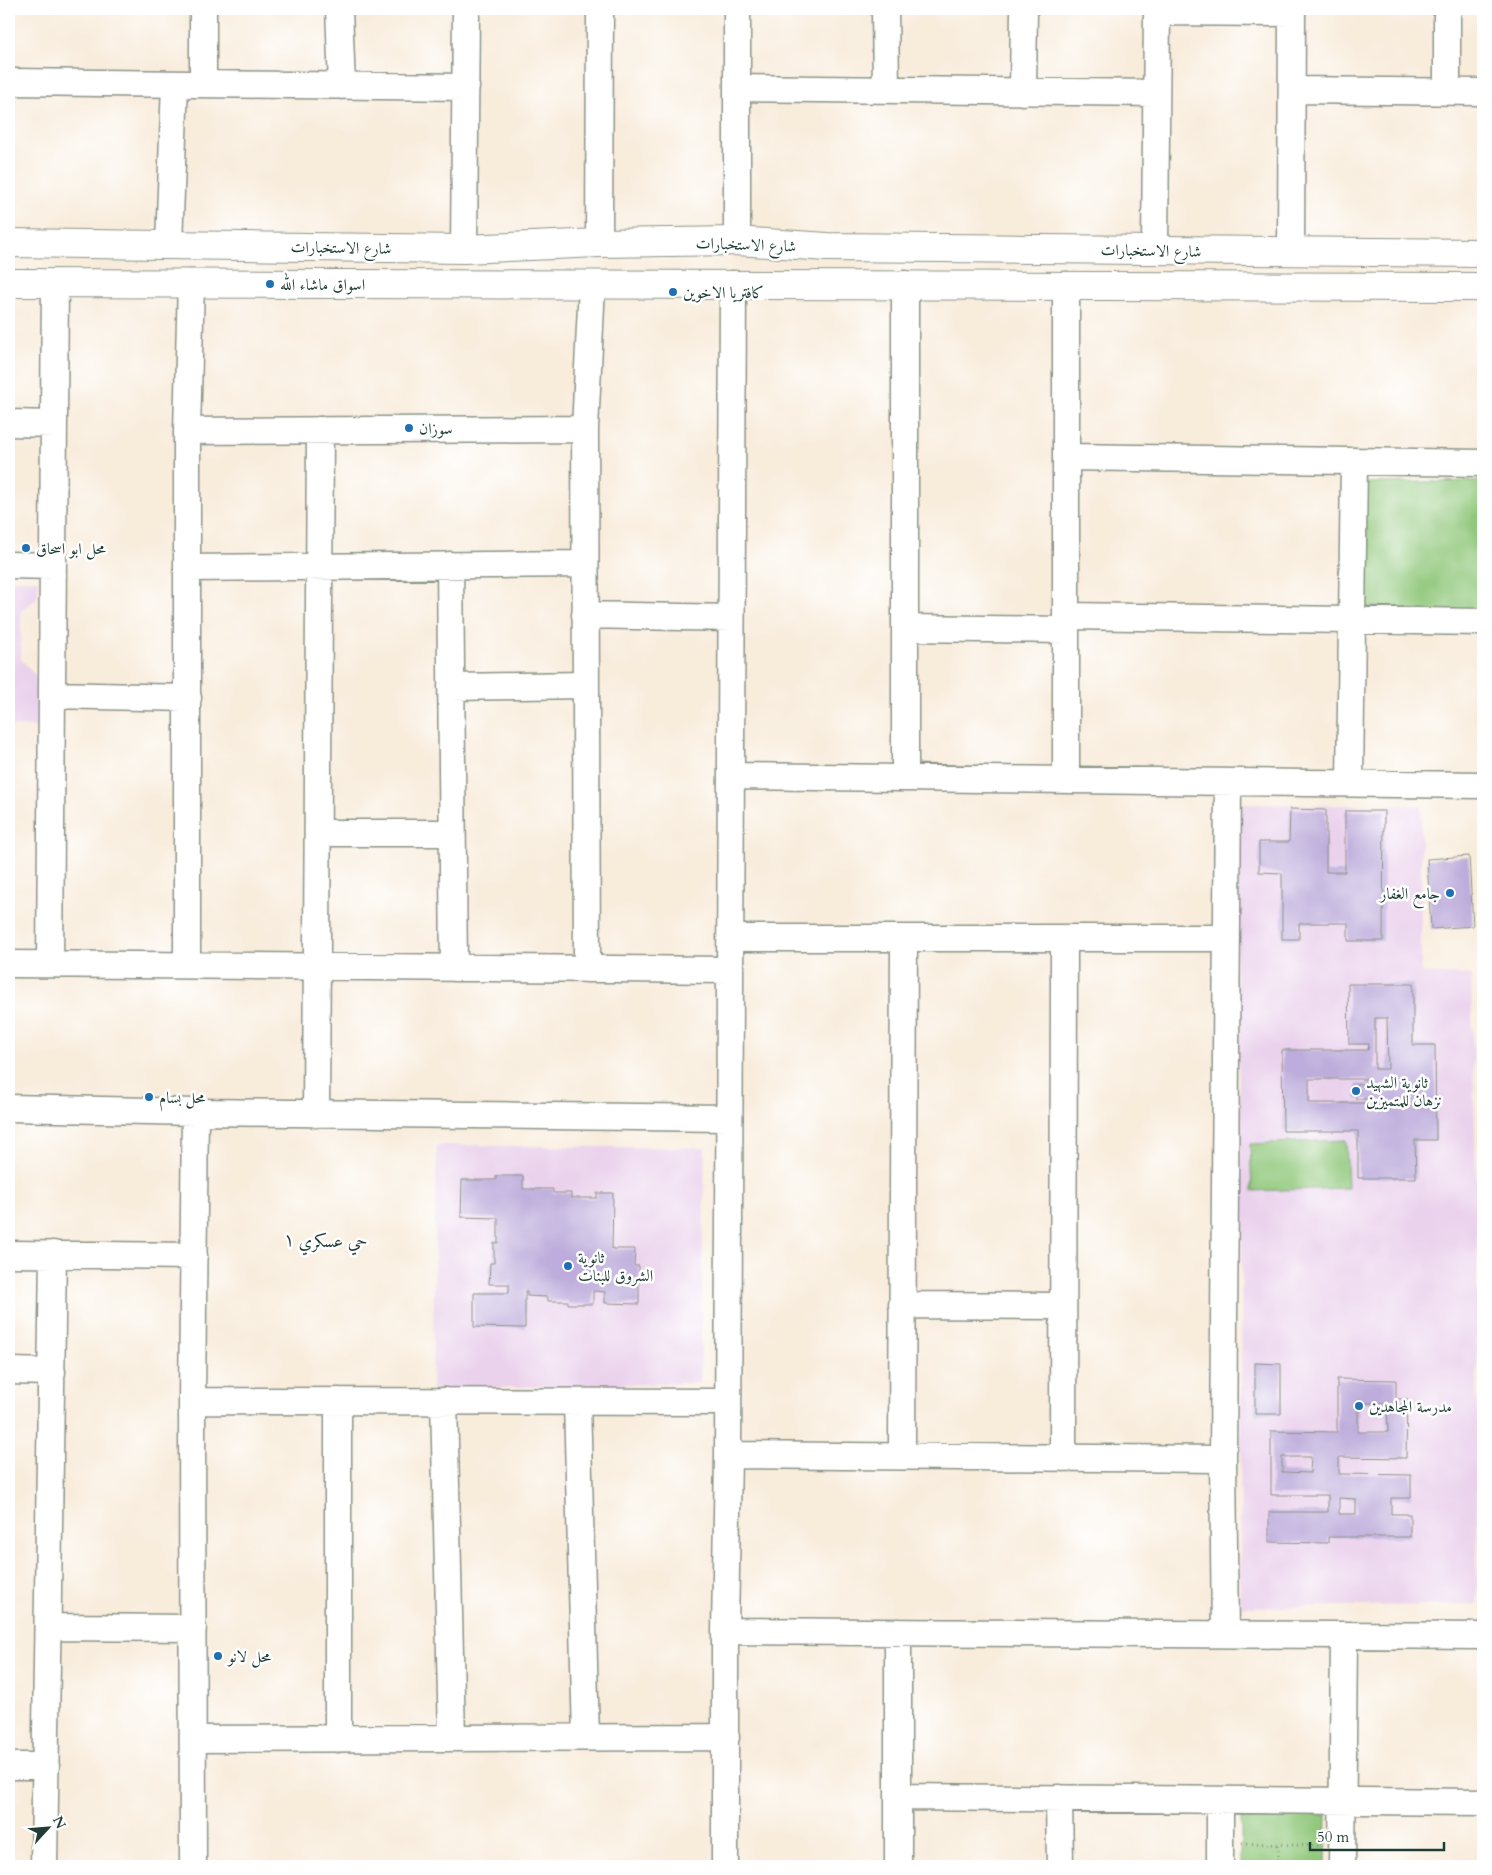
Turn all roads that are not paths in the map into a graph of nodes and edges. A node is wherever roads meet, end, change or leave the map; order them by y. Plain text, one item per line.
1 (203, 9) edge
2 (340, 9) edge
3 (466, 9) edge
4 (600, 9) edge
5 (737, 9) edge
6 (885, 9) edge
7 (1024, 9) edge
8 (1447, 9) edge
9 (1157, 10) edge
10 (1292, 11) edge
11 (9, 82) edge
12 (175, 84) junction
13 (203, 84) junction
14 (342, 86) junction
15 (466, 87) junction
16 (737, 88) junction
17 (886, 90) junction
18 (1292, 90) junction
19 (1447, 91) junction
20 (1023, 92) junction
21 (1483, 92) edge
22 (1156, 93) junction
23 (737, 241) junction
24 (9, 243) edge
25 (599, 243) junction
26 (169, 244) junction
27 (827, 247) junction
28 (464, 249) junction
29 (1155, 250) junction
30 (1291, 251) junction
31 (1483, 253) edge
32 (9, 283) edge
33 (55, 283) junction
34 (191, 283) junction
35 (733, 284) junction
36 (828, 284) junction
37 (904, 284) junction
38 (1066, 285) junction
39 (592, 286) junction
40 (1483, 287) edge
41 (9, 423) edge
42 (54, 424) junction
43 (585, 429) junction
44 (320, 430) junction
45 (187, 431) junction
46 (1066, 456) junction
47 (1354, 461) junction
48 (1483, 463) edge
49 (585, 564) junction
50 (9, 565) edge
51 (450, 565) junction
52 (53, 566) junction
53 (320, 567) junction
54 (187, 568) junction
55 (586, 615) junction
56 (732, 618) junction
57 (1352, 620) junction
58 (1483, 622) edge
59 (1066, 623) junction
60 (905, 628) junction
61 (586, 685) junction
62 (451, 686) junction
63 (52, 696) junction
64 (188, 698) junction
65 (731, 776) junction
66 (905, 778) junction
67 (1066, 780) junction
68 (1228, 782) junction
69 (1350, 783) junction
70 (1483, 785) edge
71 (318, 833) junction
72 (452, 833) junction
73 (730, 938) junction
74 (904, 938) junction
75 (1064, 938) junction
76 (1227, 938) junction
77 (9, 964) edge
78 (50, 964) junction
79 (187, 966) junction
80 (317, 967) junction
81 (454, 968) junction
82 (587, 969) junction
83 (730, 970) junction
84 (9, 1108) edge
85 (195, 1112) junction
86 (316, 1114) junction
87 (729, 1118) junction
88 (9, 1254) edge
89 (54, 1254) junction
90 (194, 1256) junction
91 (902, 1305) junction
92 (1063, 1306) junction
93 (9, 1371) edge
94 (52, 1372) junction
95 (192, 1400) junction
96 (338, 1401) junction
97 (444, 1401) junction
98 (578, 1402) junction
99 (728, 1402) junction
100 (728, 1455) junction
101 (902, 1456) junction
102 (1063, 1458) junction
103 (1223, 1459) junction
104 (48, 1627) junction
105 (193, 1628) junction
106 (725, 1631) junction
107 (898, 1632) junction
108 (1225, 1634) junction
109 (1344, 1635) junction
110 (1483, 1636) edge
111 (726, 1736) junction
112 (452, 1738) junction
113 (586, 1738) junction
114 (193, 1739) junction
115 (338, 1739) junction
116 (9, 1766) edge
117 (46, 1766) junction
118 (898, 1797) junction
119 (1059, 1798) junction
120 (1220, 1800) junction
121 (1343, 1800) junction
122 (1483, 1802) edge
123 (1334, 1856) edge
124 (44, 1866) edge
125 (193, 1866) edge
126 (725, 1866) edge
127 (898, 1866) edge
128 (1060, 1866) edge
129 (1220, 1866) edge

1 - 13 street
2 - 14 street
3 - 15 street
4 - 25 street
5 - 16 street
6 - 17 street
7 - 20 street
8 - 19 street
9 - 10 street
9 - 22 street
10 - 18 street
11 - 12 street
12 - 13 street
12 - 26 street
13 - 14 street
14 - 15 street
15 - 28 street
16 - 17 street
16 - 23 street
17 - 20 street
18 - 19 street
18 - 30 street
19 - 21 street
20 - 22 street
22 - 29 street
23 - 25 main road, شارع الاستخبارات
23 - 27 main road, شارع الاستخبارات
24 - 26 main road, شارع الاستخبارات
25 - 28 main road, شارع الاستخبارات
26 - 28 main road, شارع الاستخبارات
27 - 29 main road, شارع الاستخبارات
27 - 36 main road
29 - 30 main road, شارع الاستخبارات
30 - 31 main road, شارع الاستخبارات
32 - 33 main road
33 - 34 main road
33 - 42 street
34 - 39 main road
34 - 45 street
35 - 36 main road
35 - 39 main road
35 - 56 street
36 - 37 main road
37 - 38 main road
37 - 60 street
38 - 40 main road
38 - 46 street
39 - 43 street
41 - 42 street
42 - 52 street
43 - 44 street
43 - 49 street
44 - 45 street
44 - 53 street
45 - 54 street
46 - 47 street
46 - 59 street
47 - 48 street
47 - 57 street
49 - 51 street
49 - 55 street
50 - 52 street
51 - 53 street
51 - 62 street
52 - 63 street
53 - 54 street
53 - 71 street
54 - 64 street
55 - 56 street
55 - 61 street
56 - 65 street
57 - 58 street
57 - 59 street
57 - 69 street
59 - 60 street
59 - 67 street
60 - 66 street
61 - 62 street
61 - 82 street
62 - 72 street
63 - 64 street
63 - 78 street
64 - 79 street
65 - 66 street
65 - 73 street
66 - 67 street
67 - 68 street
68 - 69 street
68 - 76 street
69 - 70 street
71 - 72 street
71 - 80 street
72 - 81 street
73 - 74 street
73 - 83 street
74 - 75 street
74 - 91 street
75 - 76 street
75 - 92 street
76 - 103 street
77 - 78 street
78 - 79 street
79 - 80 street
80 - 81 street
80 - 86 street
81 - 82 street
82 - 83 street
83 - 87 street
84 - 85 street
85 - 86 street
85 - 90 street
86 - 87 street
87 - 99 street
88 - 89 street
89 - 90 street
89 - 94 street
90 - 95 street
91 - 92 street
91 - 101 street
92 - 102 street
93 - 94 street
94 - 104 street
95 - 96 street
95 - 105 street
96 - 97 street
96 - 115 street
97 - 98 street
97 - 112 street
98 - 99 street
98 - 113 street
99 - 100 street
100 - 101 street
100 - 106 street
101 - 102 street
102 - 103 street
103 - 108 street
104 - 105 street
104 - 117 street
105 - 114 street
106 - 107 street
106 - 111 street
107 - 108 street
107 - 118 street
108 - 109 street
109 - 110 street
109 - 121 street
111 - 113 street
111 - 126 street
112 - 113 street
112 - 115 street
114 - 115 street
114 - 125 street
116 - 117 street
117 - 124 street
118 - 119 street
118 - 127 street
119 - 120 street
119 - 128 street
120 - 121 street
120 - 129 street
121 - 122 street
121 - 123 street

